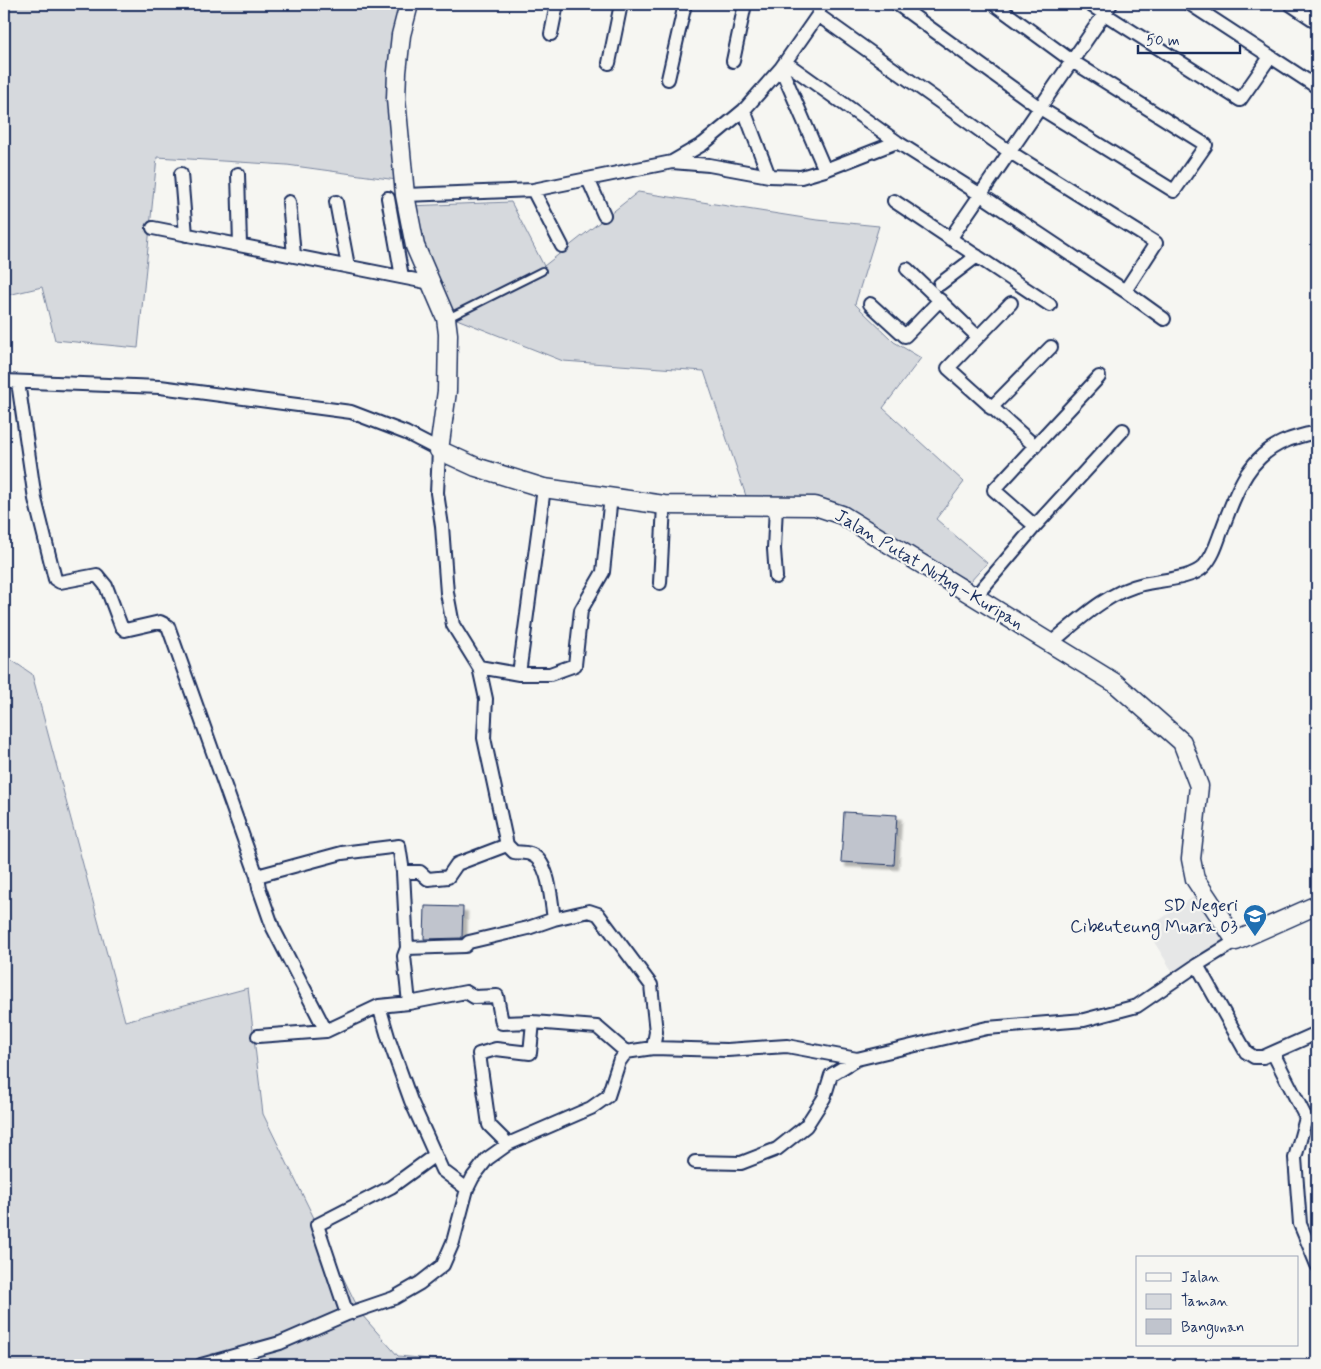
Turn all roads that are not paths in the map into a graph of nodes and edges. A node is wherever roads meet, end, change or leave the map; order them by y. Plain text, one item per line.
1 (409, 4) edge
2 (557, 4) edge
3 (622, 4) edge
4 (685, 4) edge
5 (745, 4) edge
6 (897, 4) edge
7 (994, 4) edge
8 (1089, 4) edge
9 (1190, 4) edge
10 (1290, 4) edge
11 (819, 9) edge
12 (1108, 9) edge
13 (1317, 22) edge
14 (551, 34) dead end
15 (1270, 57) junction
16 (733, 61) dead end
17 (1072, 61) junction
18 (609, 63) dead end
19 (783, 65) junction
20 (668, 79) dead end
21 (1317, 87) edge
22 (1040, 108) junction
23 (744, 110) junction
24 (897, 142) junction
25 (1010, 152) junction
26 (672, 162) junction
27 (825, 170) junction
28 (181, 174) dead end
29 (238, 174) dead end
30 (769, 176) junction
31 (588, 179) junction
32 (533, 190) junction
33 (981, 195) junction
34 (397, 196) junction
35 (894, 201) dead end
36 (289, 202) dead end
37 (336, 202) dead end
38 (604, 215) dead end
39 (153, 228) dead end
40 (186, 235) junction
41 (950, 239) junction
42 (240, 245) junction
43 (562, 246) dead end
44 (294, 256) junction
45 (977, 256) junction
46 (348, 266) junction
47 (907, 269) dead end
48 (542, 271) dead end
49 (402, 277) junction
50 (430, 283) junction
51 (940, 284) dead end
52 (1125, 291) junction
53 (940, 300) junction
54 (1011, 303) dead end
55 (870, 304) dead end
56 (1050, 305) dead end
57 (446, 318) junction
58 (1164, 320) dead end
59 (978, 337) junction
60 (1051, 347) dead end
61 (1099, 376) dead end
62 (4, 381) edge
63 (18, 382) junction
64 (991, 408) junction
65 (1122, 430) dead end
66 (1317, 433) edge
67 (1036, 446) junction
68 (439, 450) junction
69 (544, 488) junction
70 (611, 496) junction
71 (664, 505) junction
72 (776, 506) junction
73 (1035, 526) junction
74 (776, 577) dead end
75 (660, 583) dead end
76 (975, 597) junction
77 (1051, 643) junction
78 (479, 667) junction
79 (519, 674) junction
80 (508, 845) junction
81 (403, 872) junction
82 (257, 876) junction
83 (1317, 905) edge
84 (554, 919) junction
85 (1236, 941) junction
86 (407, 948) junction
87 (1197, 965) junction
88 (409, 1003) junction
89 (379, 1006) junction
90 (533, 1022) junction
91 (326, 1032) junction
92 (1317, 1034) edge
93 (258, 1036) dead end
94 (653, 1048) junction
95 (626, 1052) junction
96 (1273, 1053) junction
97 (857, 1059) junction
98 (508, 1144) junction
99 (435, 1155) junction
100 (695, 1162) dead end
101 (466, 1189) junction
102 (1317, 1265) edge
103 (347, 1314) junction
104 (201, 1365) edge

1 - 34 street
2 - 14 street
3 - 18 street
4 - 20 street
5 - 16 street
6 - 22 street
7 - 17 street
8 - 12 street
9 - 15 street
10 - 13 street
11 - 19 street
11 - 25 street
12 - 15 street
12 - 17 street
15 - 21 street
17 - 22 street
17 - 22 street
19 - 23 street
19 - 24 street
19 - 27 street
22 - 25 street
23 - 26 street
23 - 30 street
24 - 27 street
24 - 33 street
25 - 33 street
25 - 52 street
26 - 30 street
26 - 31 street
27 - 30 street
28 - 40 street
29 - 42 street
31 - 32 street
31 - 38 street
32 - 34 street
32 - 43 street
33 - 41 street
33 - 52 street
34 - 49 street
34 - 50 street
35 - 41 street
36 - 44 street
37 - 46 street
39 - 40 street
40 - 42 street
41 - 45 street
42 - 44 street
44 - 46 street
45 - 51 street
45 - 56 street
46 - 49 street
47 - 53 street
48 - 57 lane
49 - 50 street
50 - 57 street
52 - 58 street
53 - 55 street
53 - 59 street
54 - 59 street
57 - 68 street
59 - 64 street
60 - 64 street
61 - 67 street
62 - 63 street
63 - 68 street
63 - 82 street
64 - 67 street
65 - 73 street
66 - 77 street
67 - 73 street
68 - 69 street, Jalan Putat Nutug–Kuripan
68 - 78 street
69 - 70 street, Jalan Putat Nutug–Kuripan
69 - 79 street
70 - 71 street, Jalan Putat Nutug–Kuripan
70 - 79 street
71 - 72 street, Jalan Putat Nutug–Kuripan
71 - 75 street
72 - 74 street
72 - 76 street, Jalan Putat Nutug–Kuripan
73 - 76 street
76 - 77 street, Jalan Putat Nutug–Kuripan
77 - 85 street, Jalan Putat Nutug–Kuripan
78 - 79 street
78 - 80 street
80 - 81 street
80 - 84 street
81 - 82 street
81 - 86 street
82 - 91 street
83 - 85 street
84 - 86 street
84 - 94 street
85 - 87 street
86 - 88 street
87 - 96 street
87 - 97 street
88 - 89 street
88 - 90 street
89 - 91 street
89 - 99 street
90 - 95 street
90 - 98 street
91 - 93 street
92 - 96 street
94 - 95 street
94 - 97 street
95 - 98 street
96 - 102 street
97 - 100 street
98 - 101 street
99 - 101 street
99 - 103 street
101 - 103 street
103 - 104 street

